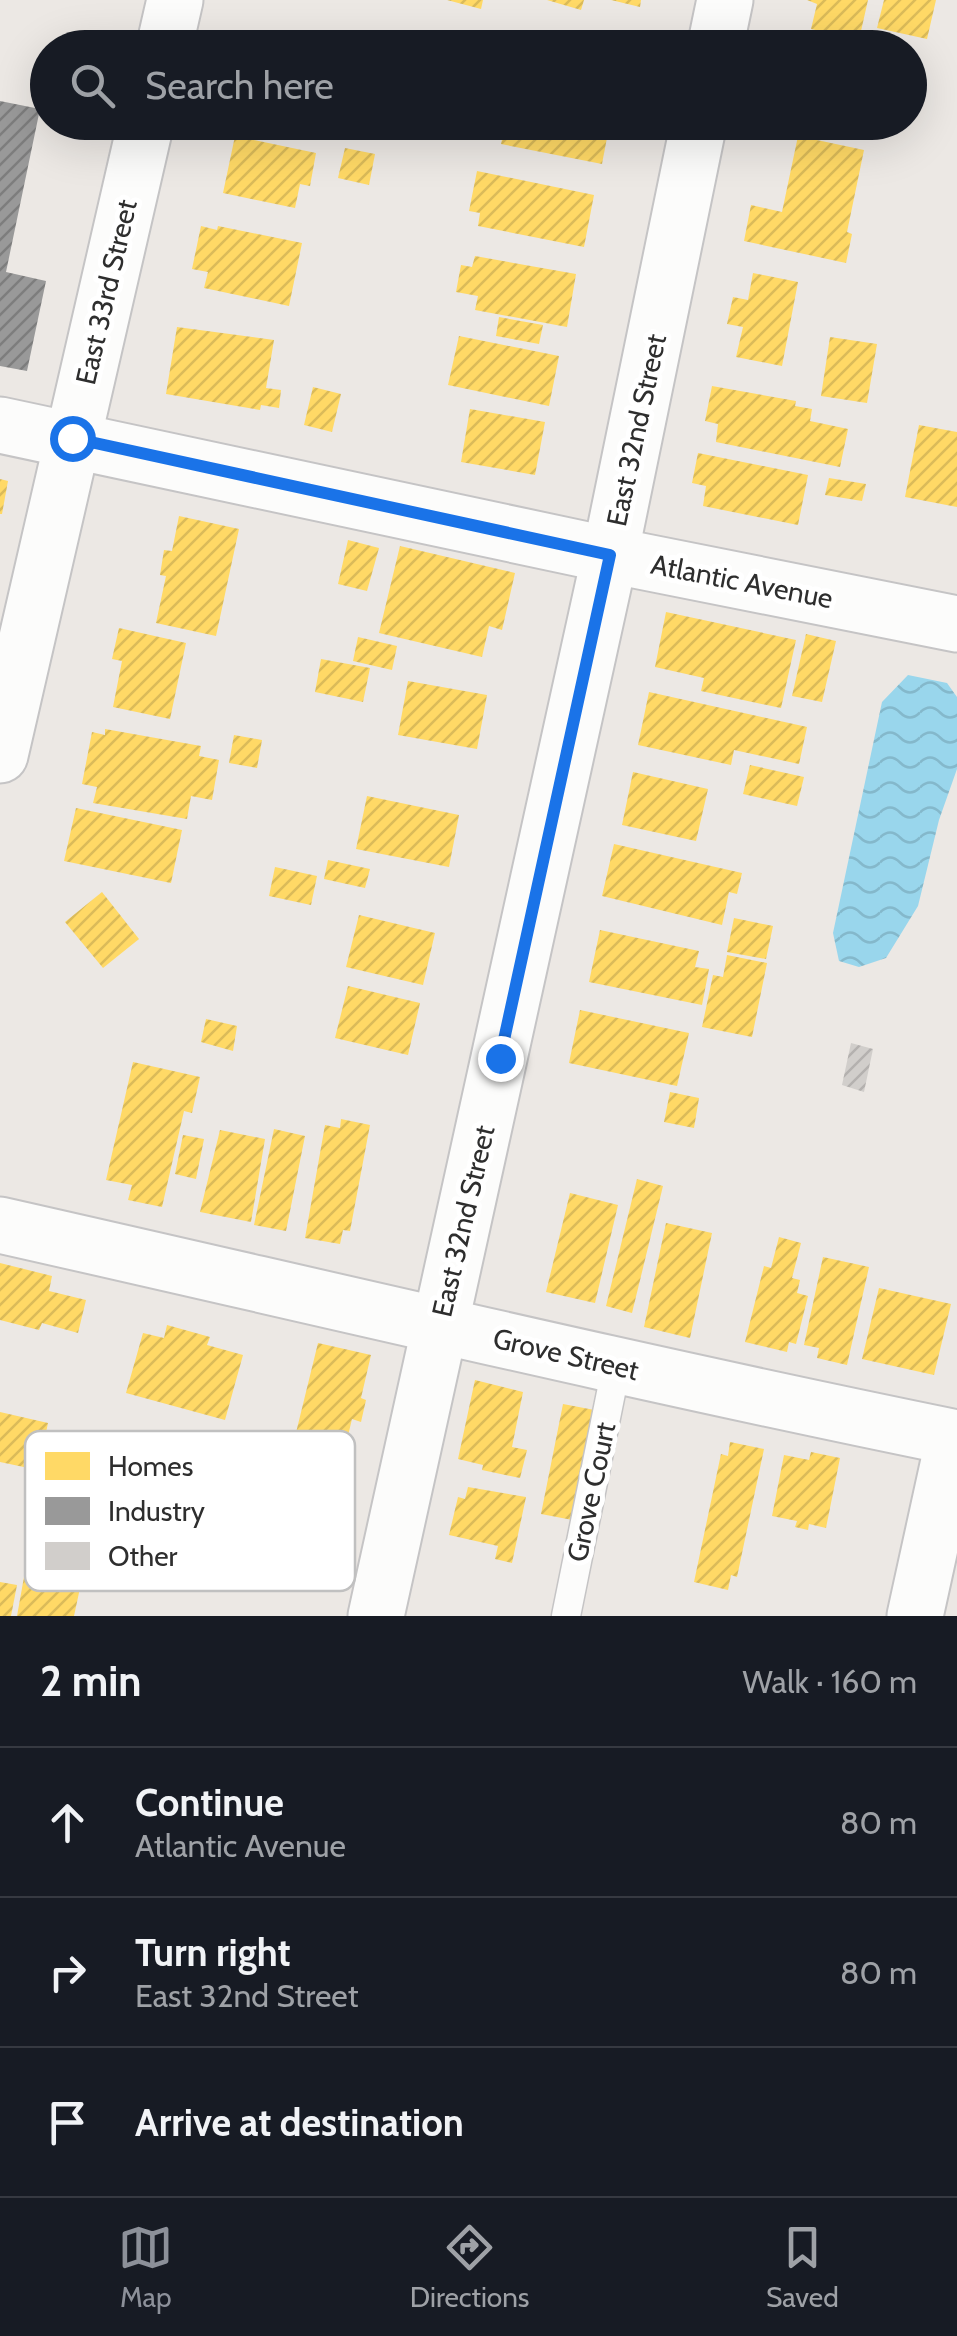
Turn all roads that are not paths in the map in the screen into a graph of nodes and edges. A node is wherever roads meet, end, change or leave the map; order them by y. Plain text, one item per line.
1 (175, 0) edge
2 (724, 0) edge
3 (168, 30) edge
4 (718, 30) edge
5 (142, 140) edge
6 (695, 140) edge
7 (0, 425) edge
8 (72, 438) junction
9 (610, 555) junction
10 (957, 624) edge
11 (0, 755) edge
12 (0, 1224) edge
13 (440, 1324) junction
14 (616, 1368) junction
15 (956, 1438) edge
16 (376, 1616) edge
17 (566, 1616) edge
18 (915, 1616) edge

1 - 3 street
2 - 4 street
5 - 8 street, East 33rd Street
6 - 9 street, East 32nd Street
7 - 8 street, Atlantic Avenue
8 - 9 street, Atlantic Avenue
8 - 11 street, East 33rd Street
9 - 10 street, Atlantic Avenue
9 - 13 street, East 32nd Street
12 - 13 street, Grove Street
13 - 14 street, Grove Street
13 - 16 street, East 32nd Street
14 - 15 street, Grove Street
14 - 17 lane, Grove Court
15 - 18 street

